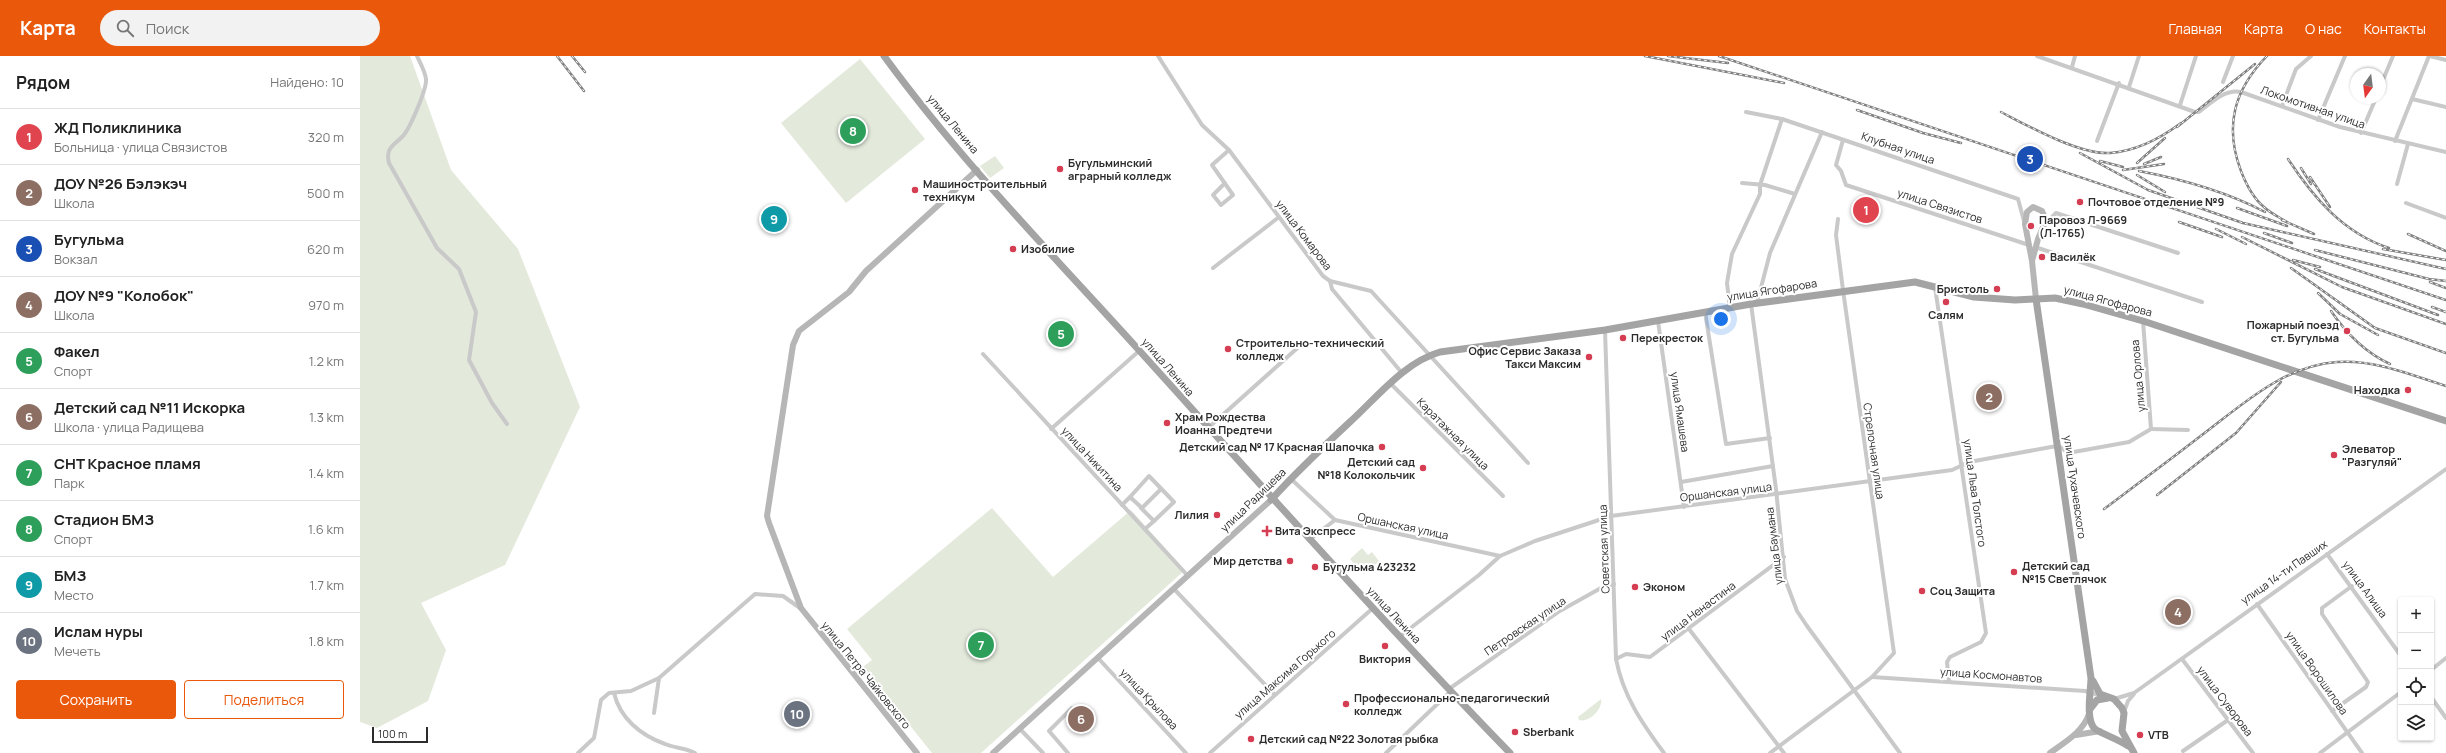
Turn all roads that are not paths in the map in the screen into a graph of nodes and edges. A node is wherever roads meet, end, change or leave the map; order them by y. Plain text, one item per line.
1 (418, 56) edge
2 (884, 56) edge
3 (1158, 56) edge
4 (2037, 56) edge
5 (2075, 56) edge
6 (2140, 56) edge
7 (2196, 56) edge
8 (2233, 56) edge
9 (2311, 56) edge
10 (2344, 56) edge
11 (2393, 56) edge
12 (2430, 56) edge
13 (2446, 60) edge
14 (2072, 67) junction
15 (2386, 73) edge
16 (2223, 82) dead end
17 (2118, 83) junction
18 (2129, 87) junction
19 (2412, 99) junction
20 (2373, 104) edge
21 (2180, 105) junction
22 (2282, 106) junction
23 (2446, 107) edge
24 (1746, 112) dead end
25 (1782, 119) junction
26 (2318, 120) junction
27 (1822, 132) junction
28 (2361, 133) junction
29 (1843, 140) junction
30 (2097, 141) dead end
31 (2395, 141) junction
32 (2408, 144) junction
33 (1229, 150) junction
34 (2446, 152) edge
35 (977, 170) junction
36 (1742, 182) dead end
37 (1225, 183) junction
38 (2397, 184) dead end
39 (1760, 185) junction
40 (1795, 194) junction
41 (2406, 204) dead end
42 (1279, 217) junction
43 (2446, 218) edge
44 (1838, 219) dead end
45 (2046, 223) junction
46 (2025, 224) junction
47 (2029, 244) junction
48 (2036, 247) junction
49 (2178, 253) dead end
50 (2032, 261) junction
51 (1213, 268) dead end
52 (1330, 281) junction
53 (1935, 286) junction
54 (1843, 290) junction
55 (2036, 299) junction
56 (2202, 302) dead end
57 (1754, 304) junction
58 (1730, 308) junction
59 (1705, 312) junction
60 (1658, 321) junction
61 (2143, 321) junction
62 (1605, 330) junction
63 (1563, 336) joint
64 (1303, 343) dead end
65 (1139, 351) junction
66 (983, 354) dead end
67 (1427, 355) junction
68 (1402, 373) junction
69 (1391, 384) junction
70 (2446, 421) edge
71 (507, 424) dead end
72 (1208, 428) junction
73 (1051, 429) junction
74 (2151, 429) junction
75 (2188, 430) dead end
76 (1770, 438) junction
77 (2059, 446) junction
78 (1528, 463) dead end
79 (1773, 466) junction
80 (1962, 466) junction
81 (2446, 469) edge
82 (1290, 478) junction
83 (1869, 480) junction
84 (1681, 482) junction
85 (1161, 489) junction
86 (1777, 495) junction
87 (1502, 496) dead end
88 (1130, 497) junction
89 (1272, 500) junction
90 (1122, 505) junction
91 (1684, 507) junction
92 (1142, 508) junction
93 (1611, 516) junction
94 (1335, 520) junction
95 (1154, 521) junction
96 (1145, 529) junction
97 (1309, 540) junction
98 (2327, 554) junction
99 (1500, 556) junction
100 (1784, 557) junction
101 (1188, 576) junction
102 (1614, 584) junction
103 (2352, 586) junction
104 (1174, 589) junction
105 (2257, 604) junction
106 (801, 608) junction
107 (1373, 608) junction
108 (1689, 629) junction
109 (1398, 637) junction
110 (2398, 652) edge
111 (1098, 658) junction
112 (2446, 658) edge
113 (1616, 659) junction
114 (2182, 659) junction
115 (2432, 669) edge
116 (1872, 677) junction
117 (659, 678) junction
118 (2091, 678) junction
119 (1948, 681) junction
120 (1450, 690) junction
121 (1853, 690) junction
122 (614, 693) junction
123 (1274, 694) junction
124 (2090, 694) junction
125 (2134, 694) junction
126 (2398, 694) edge
127 (2111, 699) junction
128 (2434, 701) edge
129 (1072, 708) dead end
130 (2090, 711) junction
131 (2332, 711) junction
132 (654, 713) dead end
133 (2123, 717) junction
134 (2446, 718) edge
135 (2228, 720) junction
136 (1020, 729) junction
137 (2102, 732) junction
138 (2347, 733) junction
139 (2076, 735) junction
140 (1779, 746) junction
141 (2128, 746) junction
142 (2182, 751) dead end
143 (578, 753) edge
144 (695, 753) edge
145 (917, 753) edge
146 (992, 753) edge
147 (1043, 753) edge
148 (1068, 753) edge
149 (1186, 753) edge
150 (1210, 753) edge
151 (1386, 753) edge
152 (1510, 753) edge
153 (1664, 753) edge
154 (1770, 753) edge
155 (1784, 753) edge
156 (1900, 753) edge
157 (2050, 753) edge
158 (2134, 753) edge
159 (2253, 753) edge
160 (2320, 753) edge
161 (2362, 753) edge

1 - 71 street
2 - 35 main road, улица Ленина
3 - 33 street, улица Комарова
4 - 14 street
5 - 14 street
6 - 18 street
7 - 21 street
8 - 16 street
9 - 22 street
10 - 26 street
11 - 15 street
12 - 13 street
12 - 19 street
14 - 17 street
17 - 18 street
17 - 30 street
18 - 21 street
19 - 23 street
19 - 31 street
20 - 28 street
21 - 22 street, Локомотивная улица
22 - 26 street, Локомотивная улица
24 - 25 street, Клубная улица
25 - 27 street, Клубная улица
25 - 39 street
26 - 28 street, Локомотивная улица
27 - 29 street, Клубная улица
27 - 40 street
28 - 31 street, Локомотивная улица
29 - 46 street, Клубная улица
29 - 47 street, улица Связистов
31 - 32 street, Локомотивная улица
32 - 34 street, Локомотивная улица
32 - 38 street
33 - 37 street
33 - 42 street, улица Комарова
35 - 65 main road, улица Ленина
35 - 106 street, улица Петра Чайковского
36 - 39 street
37 - 37 street
39 - 40 street
39 - 58 street
40 - 57 street
41 - 43 street
42 - 51 street
42 - 52 street, улица Комарова
44 - 54 street, Стрелочная улица
45 - 46 street
45 - 48 street
45 - 49 street
46 - 47 street
47 - 50 street
48 - 50 street
48 - 56 street
50 - 55 street
52 - 67 street, улица Комарова
52 - 68 street
53 - 54 main road, улица Ягофарова
53 - 55 main road, улица Ягофарова
53 - 80 street, улица Льва Толстого
54 - 57 main road, улица Ягофарова
54 - 83 street, Стрелочная улица
55 - 61 main road, улица Ягофарова
55 - 77 main road, улица Тухачевского
57 - 58 main road, улица Ягофарова
57 - 76 street, улица Баумана
58 - 59 main road, улица Ягофарова
59 - 60 main road, улица Ягофарова
59 - 76 street
60 - 62 main road, улица Ягофарова
60 - 84 street, улица Ямашева
61 - 70 main road, улица Ягофарова
61 - 74 street, улица Орлова
62 - 63 main road, улица Ягофарова
62 - 93 street, Советская улица
63 - 67 main road, улица Радищева
64 - 72 street
65 - 72 main road, улица Ленина
65 - 73 street
66 - 73 street, улица Никитина
67 - 68 main road, улица Радищева
67 - 78 street, улица Комарова
68 - 69 main road, улица Радищева
69 - 82 main road, улица Радищева
69 - 87 street, Каратажная улица
72 - 89 main road, улица Ленина
73 - 90 street, улица Никитина
74 - 75 street
74 - 77 street, Оршанская улица
76 - 79 street, улица Баумана
77 - 80 street, Оршанская улица
77 - 118 main road, улица Тухачевского
79 - 84 street
79 - 86 street, улица Баумана
80 - 83 street, Оршанская улица
80 - 119 street, улица Льва Толстого
81 - 98 street, улица 14-ти Павших
82 - 89 main road, улица Радищева
82 - 94 street
83 - 86 street, Оршанская улица
83 - 116 street, Стрелочная улица
84 - 91 street, улица Ямашева
85 - 88 street
85 - 92 street
85 - 95 street
86 - 91 street, Оршанская улица
86 - 100 street, улица Баумана
88 - 90 street
88 - 92 street
89 - 97 main road, улица Ленина
89 - 101 street, улица Радищева
90 - 96 street, улица Никитина
91 - 93 street, Оршанская улица
92 - 95 street
93 - 99 street, Оршанская улица
93 - 102 street, Советская улица
94 - 97 street
94 - 99 street, Оршанская улица
95 - 96 street
96 - 101 street, улица Никитина
97 - 107 main road, улица Ленина
98 - 103 street, улица Алиша
98 - 105 street, улица 14-ти Павших
99 - 109 street
100 - 108 street, улица Ненастина
100 - 121 street, улица Баумана
101 - 104 street, улица Радищева
102 - 113 street, Советская улица
102 - 120 street, Петровская улица
103 - 110 street, улица Алиша
103 - 131 street
104 - 111 street, улица Радищева
104 - 123 street
105 - 114 street, улица 14-ти Павших
105 - 131 street, улица Ворошилова
106 - 117 street, улица Петра Чайковского
106 - 145 street, улица Петра Чайковского
107 - 109 main road, улица Ленина
107 - 123 street, улица Максима Горького
108 - 113 street, улица Ненастина
108 - 140 street
109 - 120 main road, улица Ленина
111 - 136 street, улица Радищева
111 - 149 street, улица Крылова
112 - 115 street
113 - 153 street, Советская улица
114 - 125 street, улица 14-ти Павших
114 - 135 street, улица Суворова
116 - 119 street, улица Космонавтов
116 - 121 street
117 - 122 street, улица Петра Чайковского
117 - 132 street
118 - 124 main road
118 - 127 main road
119 - 124 street, улица Космонавтов
120 - 151 street, Петровская улица
120 - 152 main road, улица Ленина
121 - 140 street
121 - 156 street, улица Баумана
122 - 143 street
122 - 144 street
123 - 150 street, улица Максима Горького
124 - 127 street, улица Космонавтов
124 - 130 main road
125 - 127 street
125 - 133 street
126 - 138 street
127 - 130 main road
127 - 133 main road
128 - 134 street
129 - 148 street
130 - 137 main road
130 - 139 street
131 - 138 street, улица Ворошилова
133 - 137 main road
133 - 141 main road
135 - 142 street
135 - 159 street, улица Суворова
136 - 146 street, улица Радищева
136 - 147 street
137 - 139 street
137 - 141 main road
138 - 160 street
138 - 161 street, улица Ворошилова
139 - 157 street
140 - 154 street
140 - 155 street
141 - 158 main road

